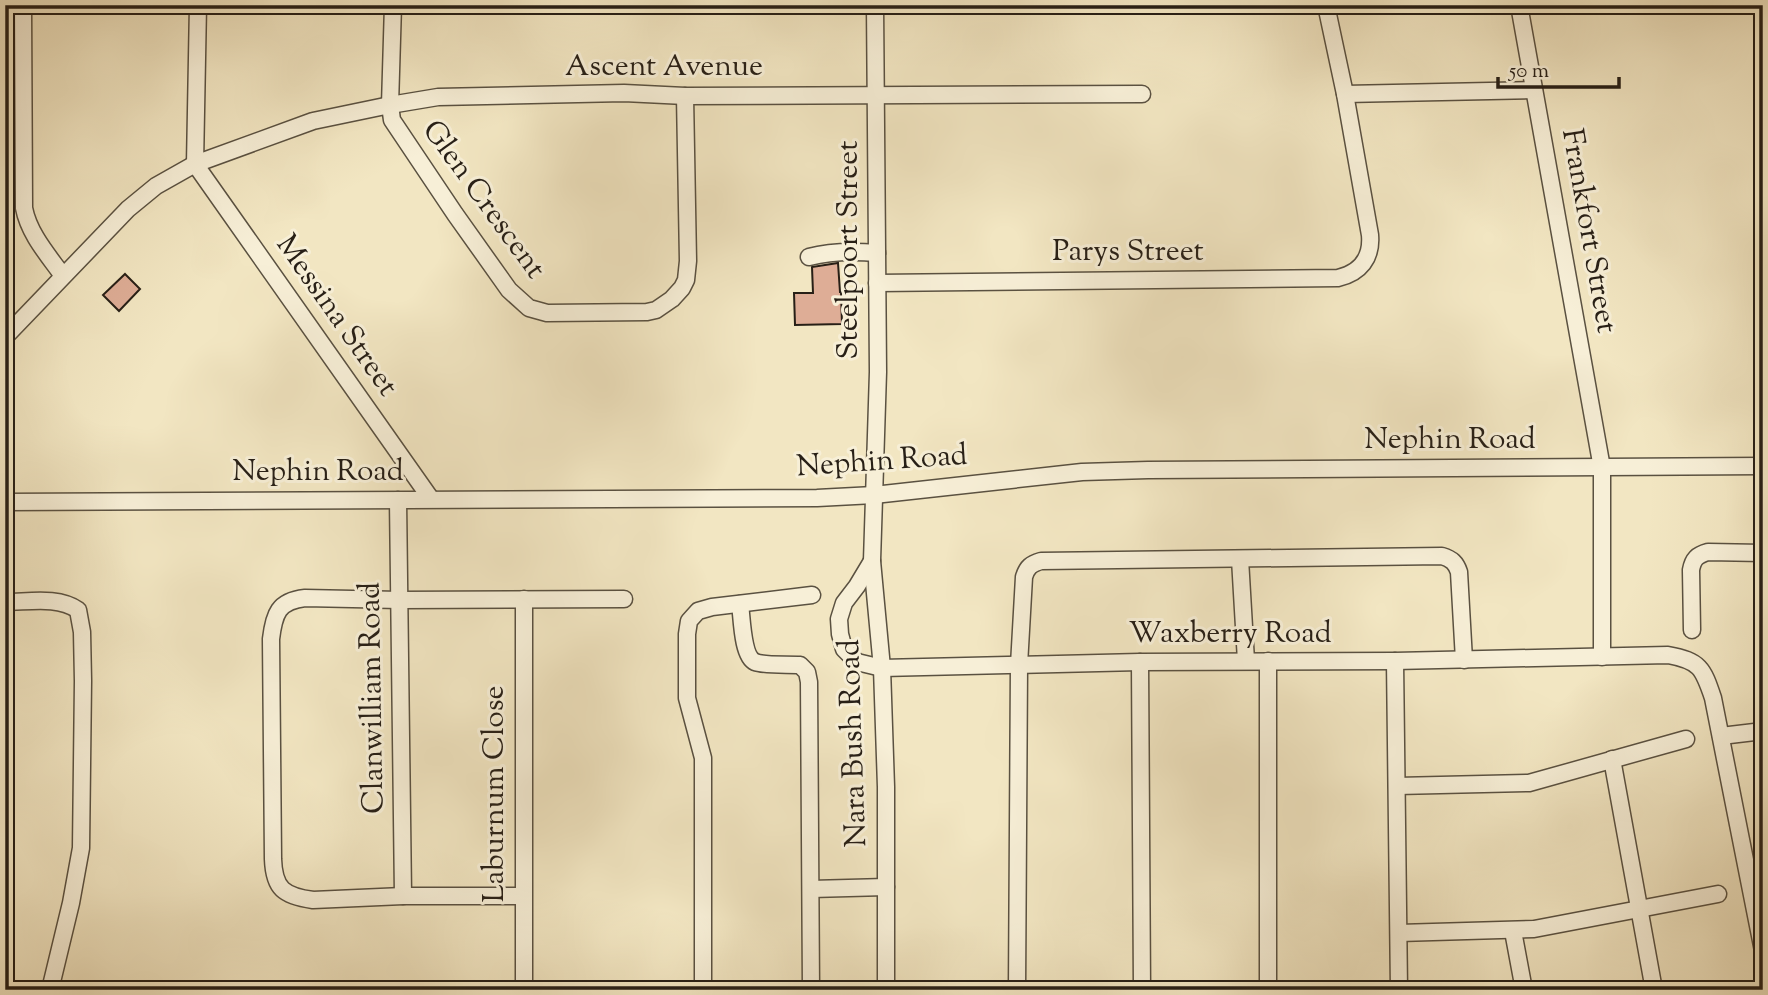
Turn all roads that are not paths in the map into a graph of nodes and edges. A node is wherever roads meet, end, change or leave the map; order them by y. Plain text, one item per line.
1 (23, 5) edge
2 (198, 5) edge
3 (393, 5) edge
4 (875, 5) edge
5 (1326, 5) edge
6 (1519, 5) edge
7 (1534, 90) junction
8 (1142, 94) dead end
9 (1345, 94) junction
10 (876, 95) junction
11 (685, 96) junction
12 (390, 105) junction
13 (195, 164) junction
14 (877, 253) junction
15 (809, 257) dead end
16 (62, 276) junction
17 (877, 282) junction
18 (5, 337) edge
19 (1763, 466) edge
20 (1602, 468) junction
21 (874, 495) junction
22 (431, 499) junction
23 (398, 500) junction
24 (5, 502) edge
25 (1763, 553) edge
26 (1240, 559) junction
27 (872, 561) junction
28 (812, 595) dead end
29 (524, 599) junction
30 (624, 599) dead end
31 (400, 600) junction
32 (5, 603) edge
33 (740, 604) junction
34 (1692, 629) dead end
35 (1602, 657) junction
36 (1464, 660) junction
37 (1246, 661) junction
38 (1268, 661) junction
39 (1395, 661) junction
40 (1140, 662) junction
41 (1019, 666) junction
42 (882, 668) junction
43 (1763, 731) edge
44 (1721, 736) junction
45 (1686, 739) dead end
46 (1612, 759) junction
47 (1397, 786) junction
48 (886, 887) junction
49 (811, 889) junction
50 (1718, 894) dead end
51 (403, 896) junction
52 (523, 896) junction
53 (1639, 909) junction
54 (1513, 931) junction
55 (1399, 933) junction
56 (1762, 944) edge
57 (50, 990) edge
58 (524, 990) edge
59 (703, 990) edge
60 (811, 990) edge
61 (886, 990) edge
62 (1017, 990) edge
63 (1142, 990) edge
64 (1268, 990) edge
65 (1399, 990) edge
66 (1524, 990) edge
67 (1654, 990) edge

1 - 16 street
2 - 13 street
3 - 12 street
4 - 10 street, Steelpoort Street
5 - 9 street
6 - 7 street, Frankfort Street
7 - 9 street
7 - 20 street, Frankfort Street
8 - 10 street, Ascent Avenue
9 - 17 street, Parys Street
10 - 11 street, Ascent Avenue
10 - 14 street, Steelpoort Street
11 - 12 street, Ascent Avenue
11 - 12 street, Glen Crescent
12 - 13 street, Ascent Avenue
13 - 16 street, Ascent Avenue
13 - 22 street, Messina Street
14 - 15 street
14 - 17 street, Steelpoort Street
16 - 18 street, Ascent Avenue
17 - 21 street, Steelpoort Street
19 - 20 street, Nephin Road
20 - 21 street, Nephin Road
20 - 35 street, Frankfort Street
21 - 22 street, Nephin Road
21 - 27 street, Nara Bush Road
22 - 23 street, Nephin Road
23 - 24 street, Nephin Road
23 - 31 street, Clanwilliam Road
25 - 34 street
26 - 36 street
26 - 37 street
26 - 41 street
27 - 42 street, Nara Bush Road
27 - 42 street, Waxberry Road
28 - 33 street
29 - 30 street
29 - 31 street
29 - 52 street, Laburnum Close
31 - 51 street, Clanwilliam Road
31 - 51 street
32 - 57 street
33 - 49 street
33 - 59 street
35 - 36 street, Waxberry Road
35 - 44 street, Waxberry Road
36 - 39 street, Waxberry Road
37 - 38 street, Waxberry Road
37 - 40 street, Waxberry Road
38 - 39 street, Waxberry Road
38 - 64 street
39 - 47 street
40 - 41 street, Waxberry Road
40 - 63 street
41 - 42 street, Waxberry Road
41 - 62 street
42 - 48 street, Nara Bush Road
43 - 44 street
44 - 56 street
45 - 46 street
46 - 47 street
46 - 53 street
47 - 55 street
48 - 49 street
48 - 61 street, Nara Bush Road
49 - 60 street
50 - 53 street
51 - 52 street
52 - 58 street, Laburnum Close
53 - 54 street
53 - 67 street
54 - 55 street
54 - 66 street
55 - 65 street

